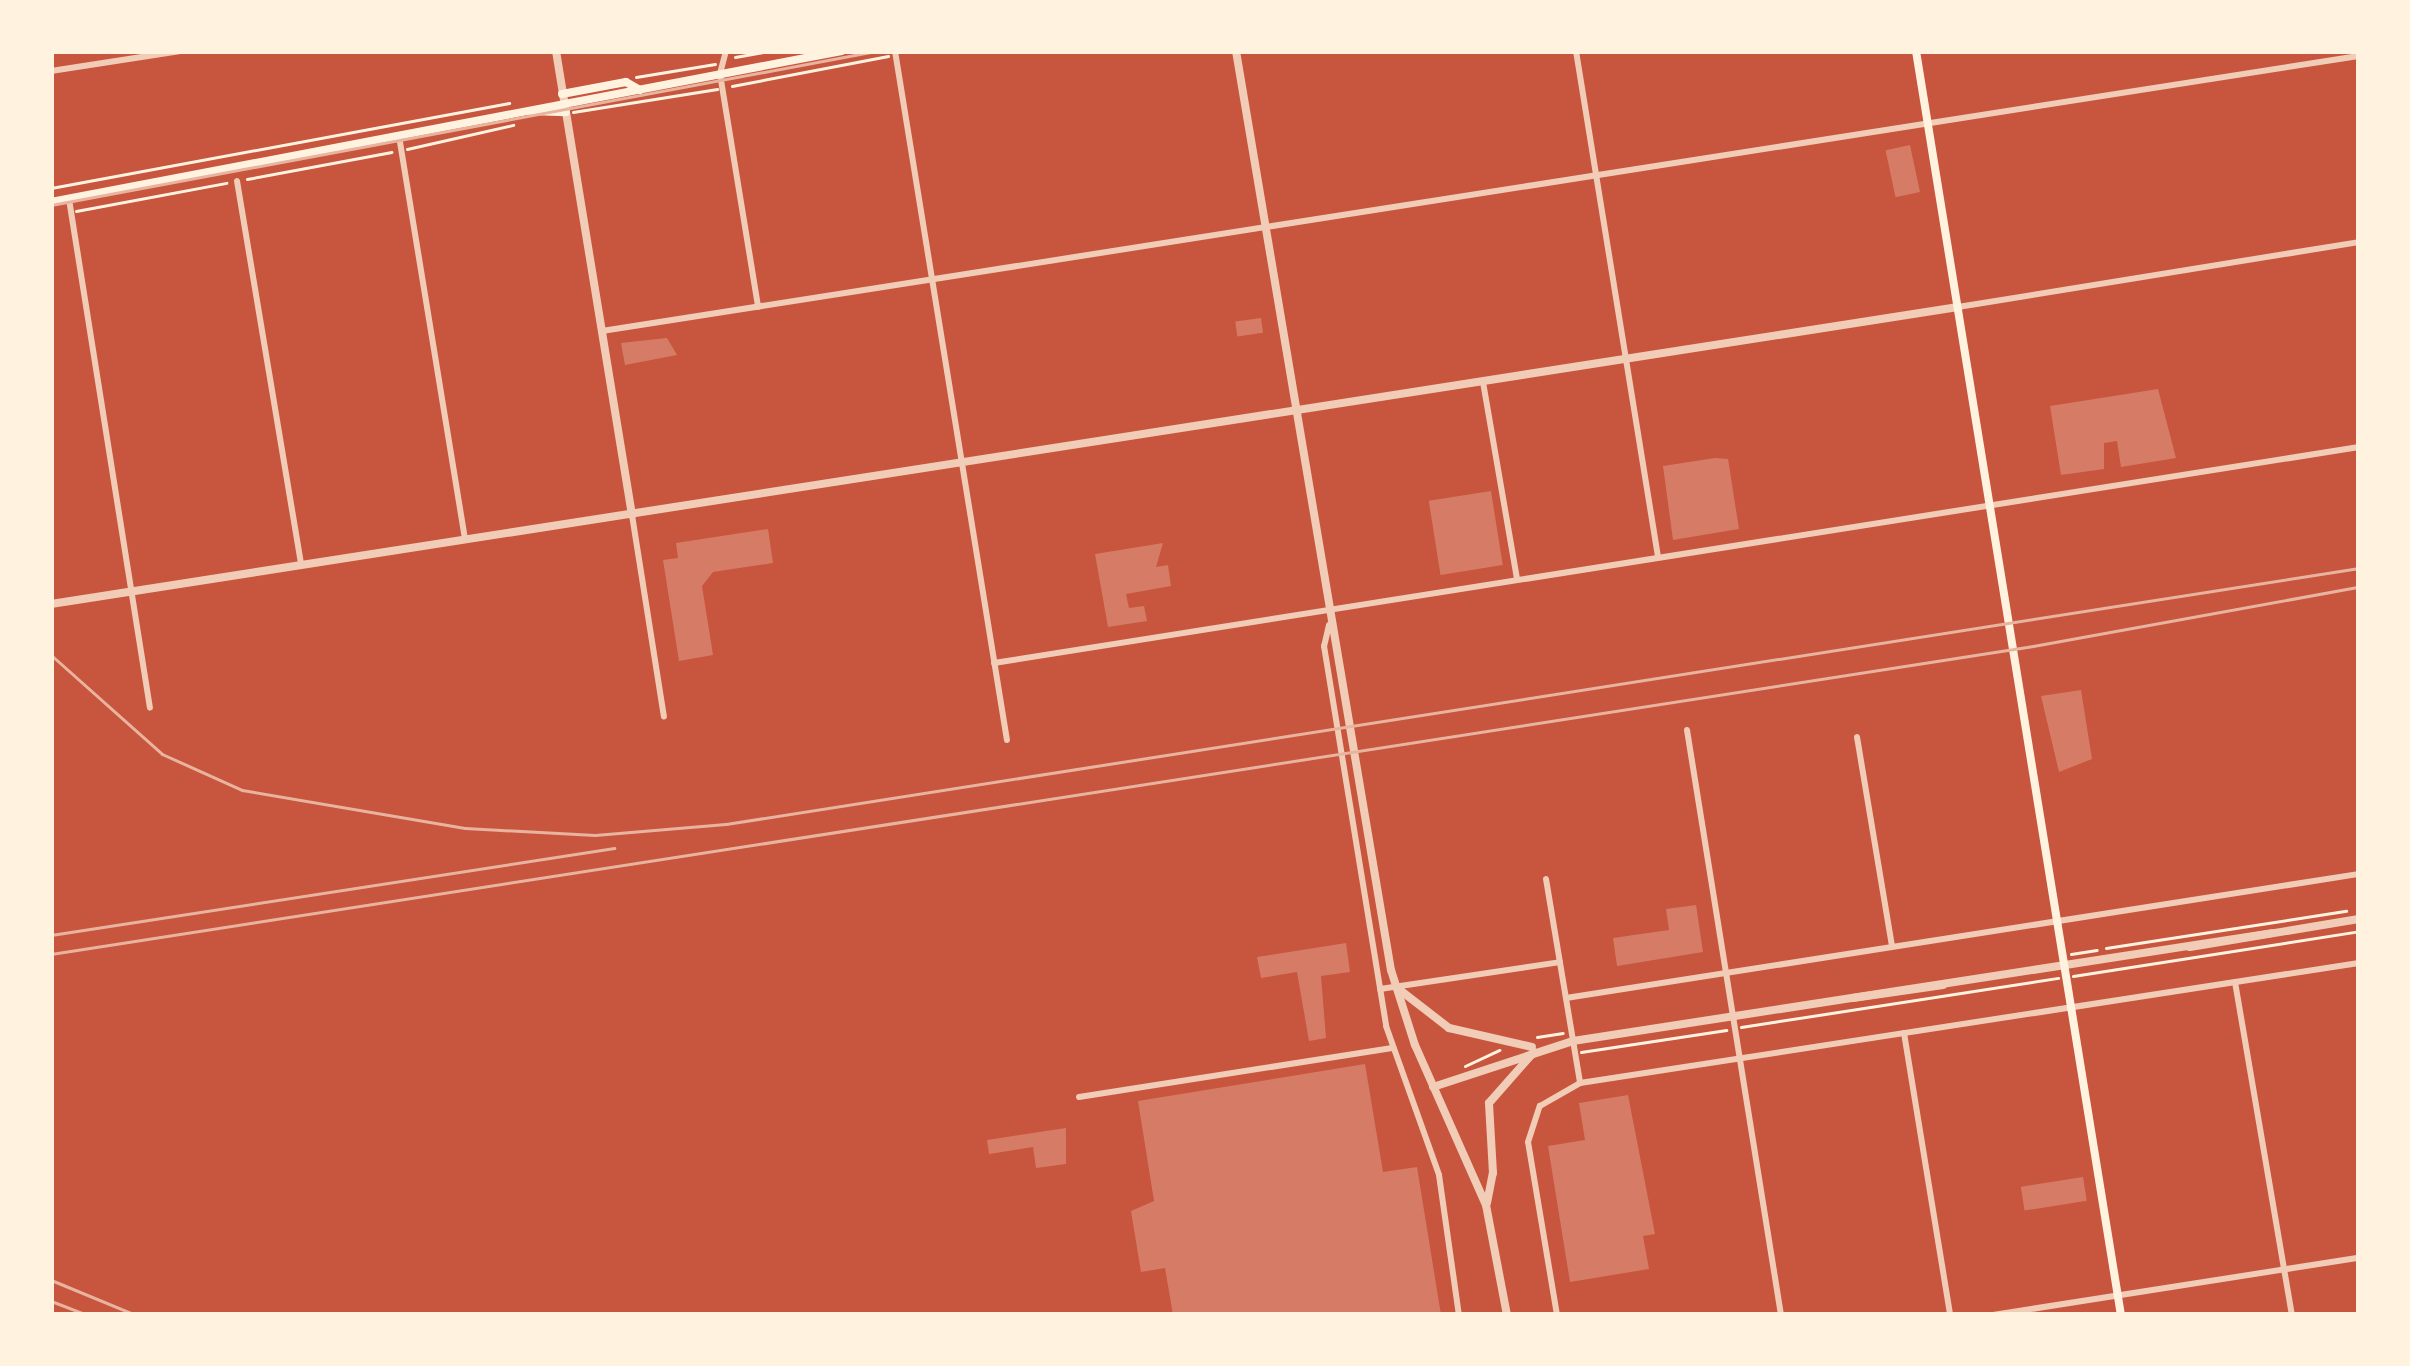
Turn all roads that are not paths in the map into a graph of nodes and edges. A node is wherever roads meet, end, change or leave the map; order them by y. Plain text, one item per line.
1 (180, 51) edge
2 (556, 51) edge
3 (842, 51) edge
4 (1236, 51) edge
5 (1576, 51) edge
6 (1916, 51) edge
7 (895, 53) edge
8 (726, 55) edge
9 (2359, 56) edge
10 (51, 71) edge
11 (738, 71) junction
12 (720, 74) junction
13 (640, 90) junction
14 (563, 99) junction
15 (551, 107) junction
16 (532, 111) junction
17 (1928, 124) junction
18 (399, 136) junction
19 (240, 166) junction
20 (228, 169) junction
21 (1596, 176) junction
22 (237, 181) junction
23 (69, 199) junction
24 (51, 202) edge
25 (1264, 228) junction
26 (2359, 242) edge
27 (932, 279) junction
28 (758, 307) junction
29 (1958, 307) junction
30 (601, 331) junction
31 (1626, 359) junction
32 (1483, 382) junction
33 (1294, 411) junction
34 (2359, 447) edge
35 (962, 463) junction
36 (1990, 506) junction
37 (632, 514) junction
38 (465, 540) junction
39 (1659, 558) junction
40 (301, 565) junction
41 (1518, 580) junction
42 (132, 591) junction
43 (51, 604) edge
44 (1327, 610) junction
45 (1329, 625) junction
46 (994, 663) junction
47 (150, 708) dead end
48 (664, 716) dead end
49 (1687, 730) dead end
50 (1857, 737) dead end
51 (1006, 740) dead end
52 (2359, 874) edge
53 (1546, 879) dead end
54 (2359, 919) edge
55 (2057, 921) junction
56 (1893, 947) junction
57 (1560, 962) junction
58 (2359, 963) edge
59 (2064, 965) junction
60 (1726, 973) junction
61 (2235, 982) junction
62 (1395, 987) junction
63 (1380, 989) junction
64 (1566, 998) junction
65 (2071, 1007) junction
66 (1733, 1017) junction
67 (1904, 1033) junction
68 (1573, 1042) junction
69 (1392, 1048) junction
70 (1540, 1048) junction
71 (1739, 1058) junction
72 (1580, 1083) junction
73 (1433, 1087) junction
74 (1079, 1097) dead end
75 (1486, 1205) junction
76 (2359, 1258) edge
77 (2284, 1270) junction
78 (2118, 1296) junction
79 (1459, 1315) edge
80 (1507, 1315) edge
81 (1557, 1315) edge
82 (1781, 1315) edge
83 (1950, 1315) edge
84 (1994, 1315) edge
85 (2121, 1315) edge
86 (2292, 1315) edge

1 - 10 street
2 - 14 street
3 - 11 main road
4 - 25 street
5 - 21 street
6 - 17 main road
7 - 27 street
8 - 11 street
8 - 12 street
9 - 17 street
11 - 12 main road
12 - 13 main road
12 - 28 street
13 - 14 main road
13 - 14 main road
14 - 15 main road
14 - 15 main road
14 - 16 main road
14 - 30 street
15 - 16 main road
16 - 18 main road
17 - 21 street
17 - 29 main road
18 - 19 main road
18 - 38 street
19 - 20 main road
19 - 22 street
20 - 22 street
20 - 23 main road
21 - 25 street
21 - 31 street
22 - 40 street
23 - 24 main road
23 - 42 street
25 - 27 street
25 - 33 street
26 - 29 street
27 - 28 street
27 - 35 street
28 - 30 street
29 - 31 street
29 - 36 main road
30 - 37 street
31 - 32 street
31 - 39 street
32 - 33 street
32 - 41 street
33 - 35 street
33 - 44 street
34 - 36 street
35 - 37 street
35 - 46 street
36 - 39 street
36 - 55 main road
37 - 38 street
37 - 48 street
38 - 40 street
39 - 41 street
40 - 42 street
41 - 44 street
42 - 43 street
42 - 47 street
44 - 45 street
44 - 46 street
45 - 62 street
45 - 63 street
46 - 51 street
49 - 60 street
50 - 56 street
52 - 55 street
53 - 57 street
54 - 59 street
55 - 56 street
55 - 59 main road
56 - 60 street
57 - 62 street
57 - 64 street
58 - 61 street
59 - 65 main road
59 - 66 street
60 - 64 street
60 - 66 street
61 - 65 street
61 - 77 street
62 - 63 street
62 - 70 street
62 - 73 street
63 - 69 street
64 - 68 street
65 - 67 street
65 - 78 main road
66 - 68 street
66 - 71 street
67 - 71 street
67 - 83 street
68 - 70 street
68 - 72 street
69 - 74 street
69 - 79 street
70 - 73 street
70 - 75 street
71 - 72 street
71 - 82 street
72 - 81 street
73 - 75 street
75 - 80 street
76 - 77 street
77 - 78 street
77 - 86 street
78 - 84 street
78 - 85 main road

